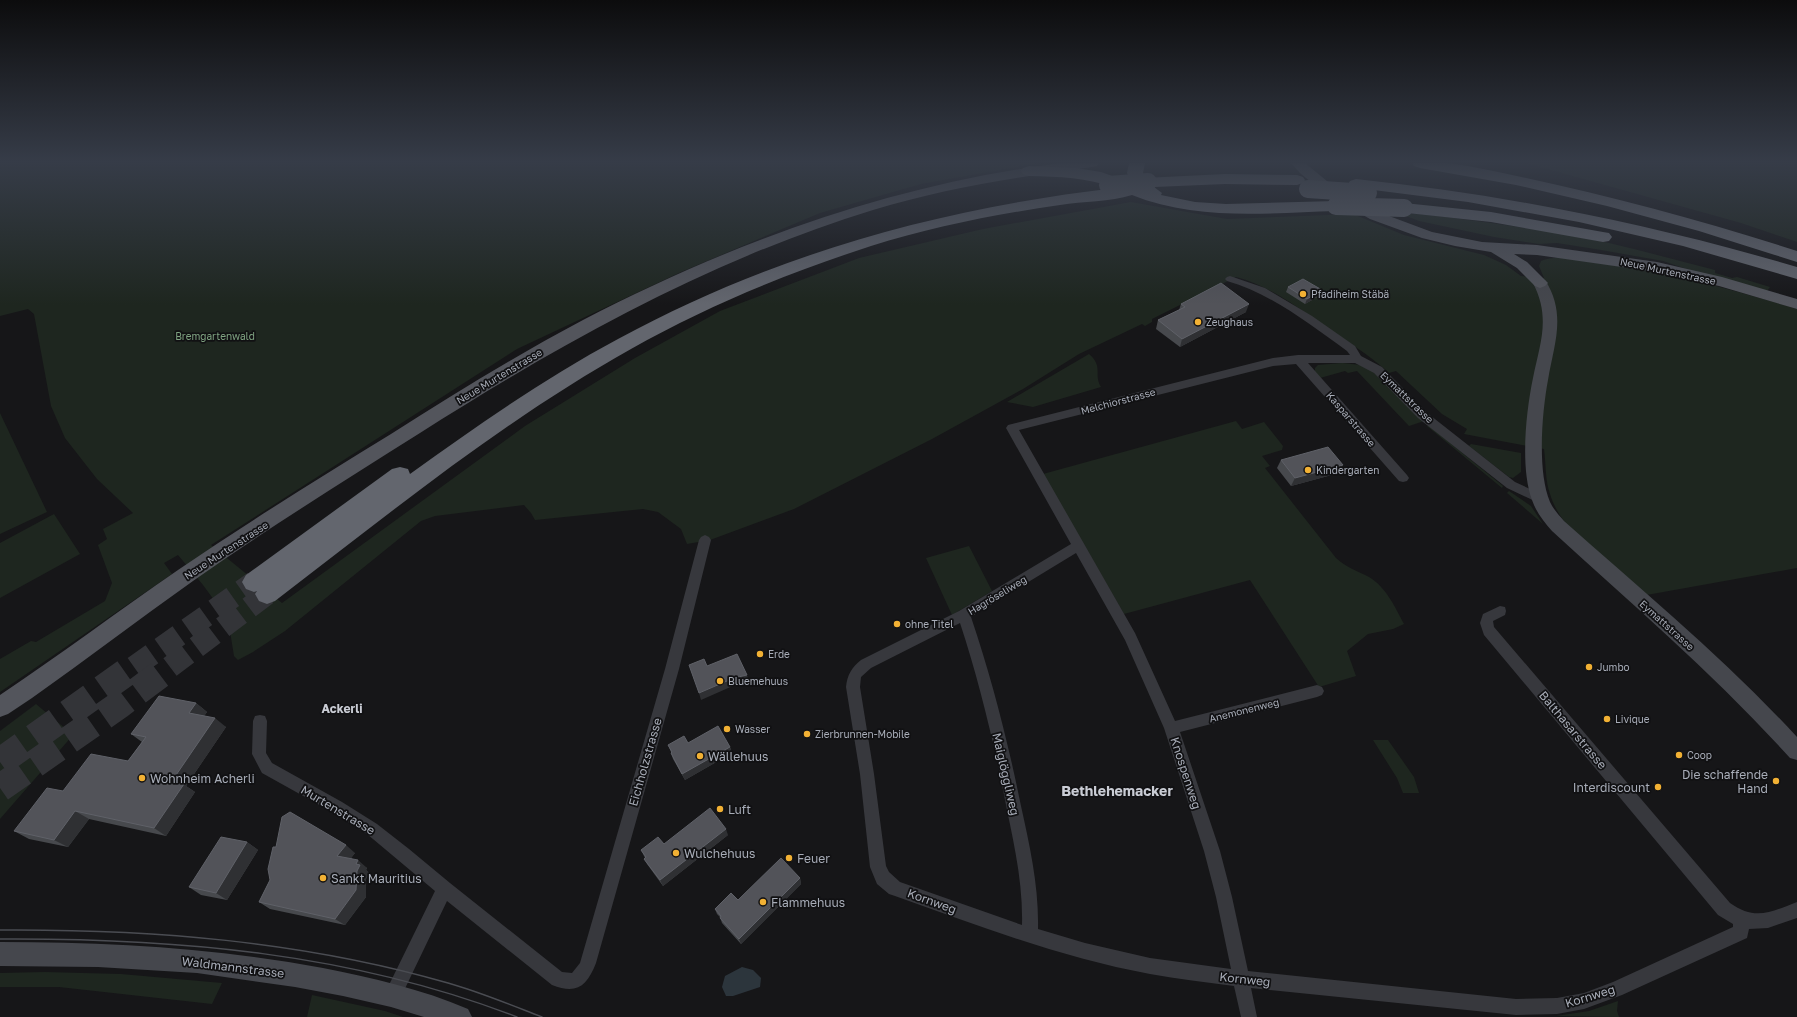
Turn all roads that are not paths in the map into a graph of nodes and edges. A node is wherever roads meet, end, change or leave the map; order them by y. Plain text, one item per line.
1 (861, 210) edge
2 (949, 210) edge
3 (994, 210) edge
4 (1365, 210) edge
5 (1380, 210) edge
6 (1428, 210) edge
7 (1499, 210) edge
8 (1552, 210) edge
9 (1641, 210) edge
10 (1495, 244) junction
11 (1544, 251) junction
12 (1797, 257) edge
13 (1230, 279) dead end
14 (1795, 281) edge
15 (1540, 283) junction
16 (1797, 304) edge
17 (1298, 359) junction
18 (1357, 359) junction
19 (1403, 478) dead end
20 (1539, 498) junction
21 (705, 540) dead end
22 (1077, 546) junction
23 (1500, 611) dead end
24 (964, 615) junction
25 (854, 677) joint
26 (1317, 691) dead end
27 (0, 707) edge
28 (260, 721) dead end
29 (1171, 728) junction
30 (1797, 751) edge
31 (444, 889) junction
32 (1797, 910) edge
33 (1741, 920) junction
34 (1030, 935) junction
35 (0, 954) edge
36 (1242, 979) junction
37 (577, 980) joint
38 (393, 995) junction
39 (460, 1017) edge
40 (1249, 1017) edge

1 - 27 main road, Neue Murtenstrasse
2 - 3 highway, bridge
4 - 10 main road
5 - 10 main road
6 - 14 highway, bridge
7 - 14 highway, bridge
8 - 14 highway
9 - 12 highway
10 - 11 main road, Neue Murtenstrasse
10 - 15 main road
11 - 15 main road
11 - 16 main road, Neue Murtenstrasse
13 - 18 street, Eymattstrasse
15 - 20 street, Eymattstrasse
17 - 18 street, Melchiorstrasse
17 - 19 street, Kasparstrasse
17 - 22 street, Melchiorstrasse
18 - 20 street, Eymattstrasse
20 - 30 street, Eymattstrasse
21 - 37 street, Eichholzstrasse
22 - 24 street, Hagröseliweg
22 - 29 street, Knospenweg
23 - 33 street, Balthasarstrasse
24 - 25 street, Hagröseliweg
24 - 34 street, Maiglöggliweg
25 - 34 street, Kornweg
26 - 29 street, Anemonenweg
28 - 31 street, Murtenstrasse
29 - 36 street, Knospenweg
31 - 37 street, Murtenstrasse
31 - 38 street
32 - 33 street
33 - 36 street, Kornweg
34 - 36 street, Kornweg
35 - 38 street, Waldmannstrasse
36 - 40 street, Knospenweg
38 - 39 street, Waldmannstrasse

